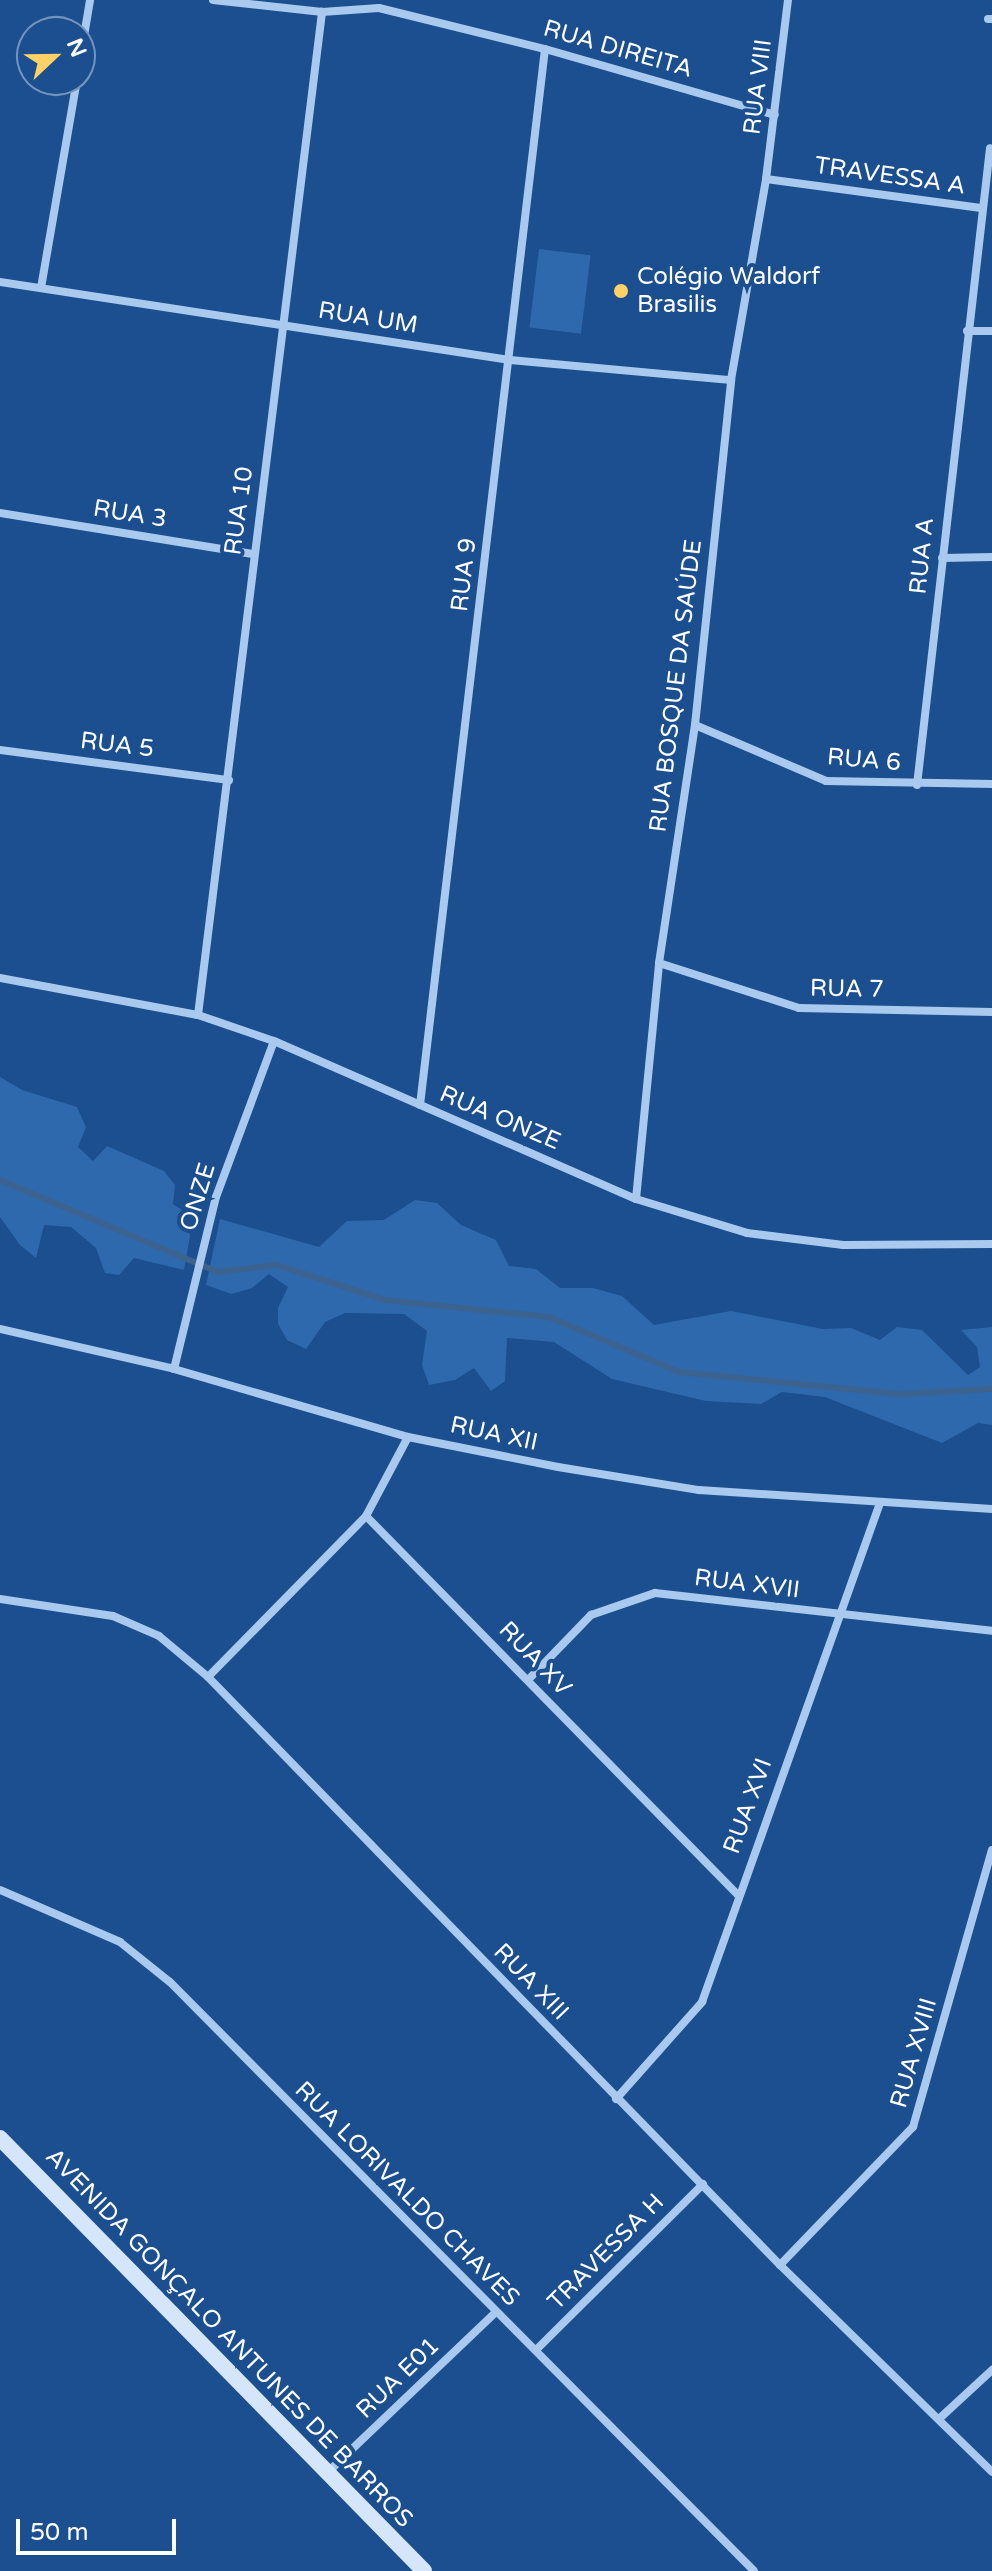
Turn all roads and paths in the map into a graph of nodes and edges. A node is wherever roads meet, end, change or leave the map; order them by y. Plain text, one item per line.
1 (213, 0) edge
2 (788, 0) edge
3 (381, 4) edge
4 (322, 12) junction
5 (545, 49) junction
6 (74, 96) edge
7 (775, 115) junction
8 (990, 148) dead end
9 (766, 179) junction
10 (981, 208) junction
11 (0, 282) edge
12 (41, 288) junction
13 (287, 325) junction
14 (967, 331) junction
15 (992, 331) edge
16 (510, 360) junction
17 (731, 380) junction
18 (0, 513) edge
19 (253, 554) junction
20 (992, 557) edge
21 (942, 558) junction
22 (695, 725) junction
23 (0, 750) edge
24 (229, 780) junction
25 (992, 784) edge
26 (917, 785) junction
27 (659, 963) junction
28 (0, 978) edge
29 (992, 1012) edge
30 (198, 1015) junction
31 (274, 1041) junction
32 (420, 1105) junction
33 (636, 1199) junction
34 (992, 1244) edge
35 (0, 1329) edge
36 (174, 1369) junction
37 (408, 1437) junction
38 (880, 1503) junction
39 (992, 1509) edge
40 (366, 1516) junction
41 (0, 1599) edge
42 (840, 1615) junction
43 (992, 1631) edge
44 (208, 1677) junction
45 (528, 1680) junction
46 (992, 1850) edge
47 (0, 1890) edge
48 (737, 1894) junction
49 (616, 2099) junction
50 (0, 2138) edge
51 (703, 2184) junction
52 (780, 2265) junction
53 (495, 2313) junction
54 (537, 2349) junction
55 (992, 2370) edge
56 (940, 2418) junction
57 (328, 2472) junction
58 (992, 2472) edge
59 (424, 2571) edge
60 (754, 2571) edge

1 - 4 street, RUA DIREITA
2 - 7 street, RUA VIII
3 - 4 street, RUA DIREITA
3 - 5 street, RUA DIREITA
4 - 13 street, RUA 10
5 - 7 street, RUA DIREITA
5 - 16 street, RUA 9
6 - 12 street
7 - 9 street, RUA VIII
8 - 10 street
9 - 10 street, TRAVESSA A
9 - 17 street, RUA BOSQUE DA SAÚDE
10 - 14 street, TRAVESSA A
11 - 12 street, RUA UM
12 - 13 street, RUA UM
13 - 16 street, RUA UM
13 - 19 street, RUA 10
14 - 15 street
14 - 21 street, RUA A
16 - 17 street, RUA UM
16 - 32 street, RUA 9
17 - 22 street, RUA BOSQUE DA SAÚDE
18 - 19 street, RUA 3
19 - 24 street, RUA 10
20 - 21 street
21 - 26 street, RUA A
22 - 26 street, RUA 6
22 - 27 street, RUA BOSQUE DA SAÚDE
23 - 24 street, RUA 5
24 - 30 street, RUA 10
25 - 26 street, RUA 6
27 - 29 street, RUA 7
27 - 33 street, RUA BOSQUE DA SAÚDE
28 - 30 street, RUA ONZE
30 - 31 street, RUA ONZE
31 - 32 street, RUA ONZE
31 - 36 street, ONZE
32 - 33 street, RUA ONZE
33 - 34 street, RUA ONZE
35 - 36 street, RUA XII
36 - 37 street, RUA XII
37 - 38 street, RUA XII
37 - 40 street
38 - 39 street, RUA XII
38 - 42 street, RUA XVI
40 - 44 street
40 - 45 street, RUA XV
41 - 44 street, RUA XIII
42 - 43 street, RUA XVII
42 - 45 street, RUA XVII
42 - 48 street, RUA XVI
44 - 49 street, RUA XIII
45 - 48 street, RUA XV
46 - 52 street, RUA XVIII
47 - 53 street, RUA LORIVALDO CHAVES
48 - 49 street, RUA XVI
49 - 51 street, RUA XIII
50 - 57 main road, AVENIDA GONÇALO ANTUNES DE BARROS
51 - 52 street, RUA XIII
51 - 54 street, TRAVESSA H
52 - 56 street, RUA XIII
53 - 54 street, RUA LORIVALDO CHAVES
53 - 57 street, RUA E01
54 - 60 street, RUA LORIVALDO CHAVES
55 - 56 street
56 - 58 street, RUA XIII
57 - 59 main road, AVENIDA GONÇALO ANTUNES DE BARROS

